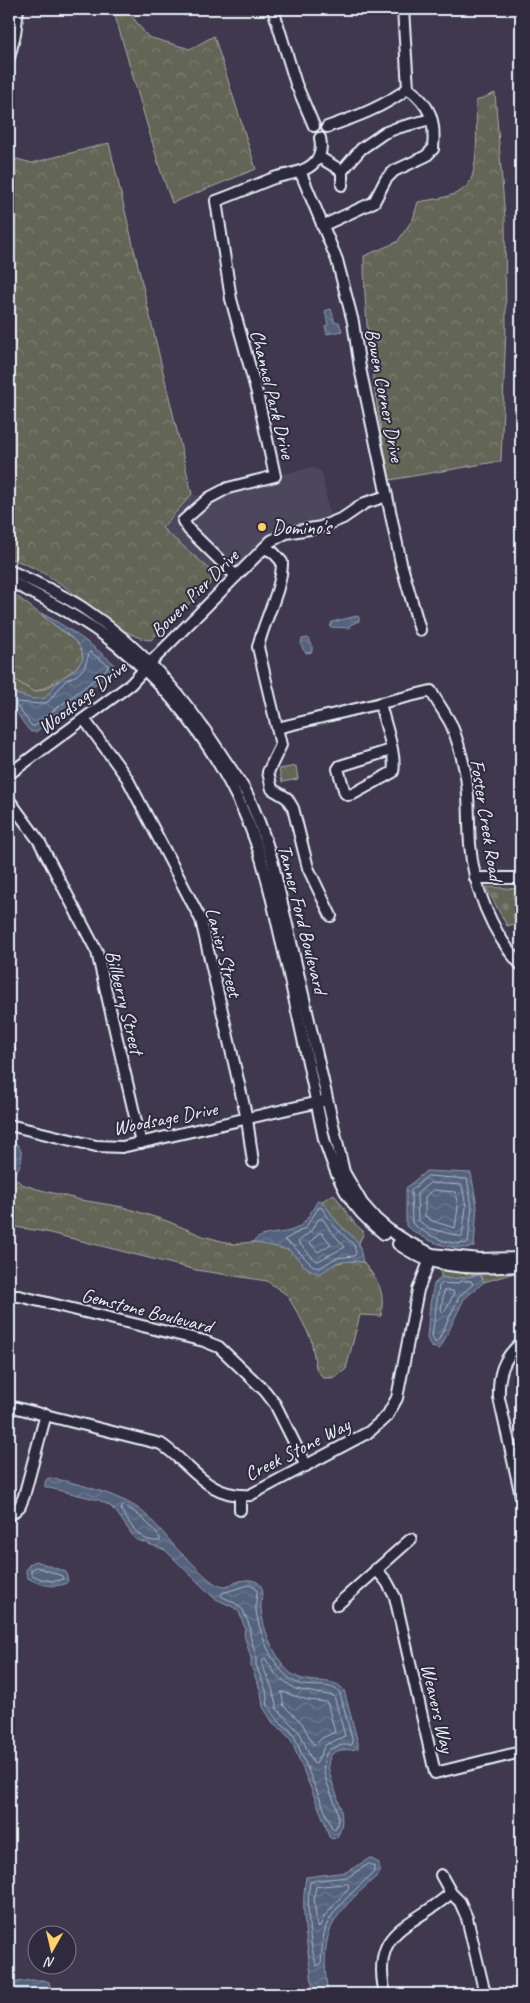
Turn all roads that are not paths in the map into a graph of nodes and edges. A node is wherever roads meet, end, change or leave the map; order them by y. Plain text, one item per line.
1 (18, 9) edge
2 (273, 9) edge
3 (404, 9) edge
4 (9, 58) edge
5 (408, 88) junction
6 (432, 119) junction
7 (314, 126) junction
8 (327, 128) junction
9 (320, 138) junction
10 (319, 157) junction
11 (300, 171) junction
12 (342, 171) junction
13 (342, 185) dead end
14 (322, 226) junction
15 (387, 496) junction
16 (264, 548) junction
17 (9, 570) edge
18 (236, 576) junction
19 (9, 581) edge
20 (420, 630) dead end
21 (147, 666) junction
22 (380, 703) junction
23 (84, 719) junction
24 (277, 728) junction
25 (391, 750) junction
26 (9, 774) edge
27 (9, 800) edge
28 (476, 878) junction
29 (521, 878) edge
30 (331, 916) dead end
31 (521, 965) edge
32 (9, 1047) edge
33 (9, 1056) edge
34 (328, 1100) junction
35 (317, 1102) junction
36 (247, 1118) junction
37 (9, 1125) edge
38 (141, 1143) junction
39 (253, 1162) dead end
40 (430, 1257) junction
41 (521, 1258) edge
42 (521, 1266) edge
43 (9, 1296) edge
44 (521, 1343) edge
45 (9, 1406) edge
46 (46, 1414) junction
47 (306, 1466) junction
48 (518, 1469) edge
49 (240, 1496) junction
50 (521, 1496) edge
51 (240, 1510) dead end
52 (9, 1516) edge
53 (411, 1539) dead end
54 (376, 1569) junction
55 (337, 1604) dead end
56 (521, 1752) edge
57 (441, 1875) dead end
58 (451, 1893) junction
59 (385, 1994) edge
60 (485, 1994) edge

1 - 4 street
2 - 7 street
3 - 5 street
5 - 6 street
5 - 8 street
6 - 12 street
6 - 14 street
7 - 8 street
7 - 9 street
8 - 9 street
9 - 10 street
10 - 11 street
10 - 12 street
11 - 14 street, Bowen Corner Drive
11 - 18 street, Channel Park Drive
12 - 13 street
14 - 15 street, Bowen Corner Drive
15 - 16 street, Bowen Pier Drive
15 - 20 street, Bowen Corner Drive
16 - 18 street, Bowen Pier Drive
16 - 24 street
17 - 21 street, Tanner Ford Boulevard
18 - 21 street, Bowen Pier Drive
19 - 21 street, Tanner Ford Boulevard
21 - 23 street, Woodsage Drive
21 - 34 street, Tanner Ford Boulevard
21 - 35 street, Tanner Ford Boulevard
22 - 24 street
22 - 25 street
22 - 28 street, Foster Creek Road
23 - 26 street, Woodsage Drive
23 - 36 street, Lanier Street
24 - 30 street
25 - 25 street
27 - 38 street, Billberry Street
28 - 29 street
28 - 31 street, Foster Creek Road
32 - 33 street
34 - 35 street, Woodsage Drive
34 - 40 street, Tanner Ford Boulevard
35 - 36 street, Woodsage Drive
35 - 40 street, Tanner Ford Boulevard
36 - 38 street, Woodsage Drive
36 - 39 street, Lanier Street
37 - 38 street, Woodsage Drive
40 - 41 street, Tanner Ford Boulevard
40 - 42 street, Tanner Ford Boulevard
40 - 47 street, Creek Stone Way
43 - 47 street, Gemstone Boulevard
44 - 48 street
45 - 46 street, Creek Stone Way
46 - 49 street, Creek Stone Way
46 - 52 street
47 - 49 street, Creek Stone Way
48 - 50 street
49 - 51 street
53 - 54 street
54 - 55 street
54 - 56 street, Weavers Way
57 - 58 street
58 - 59 street
58 - 60 street

